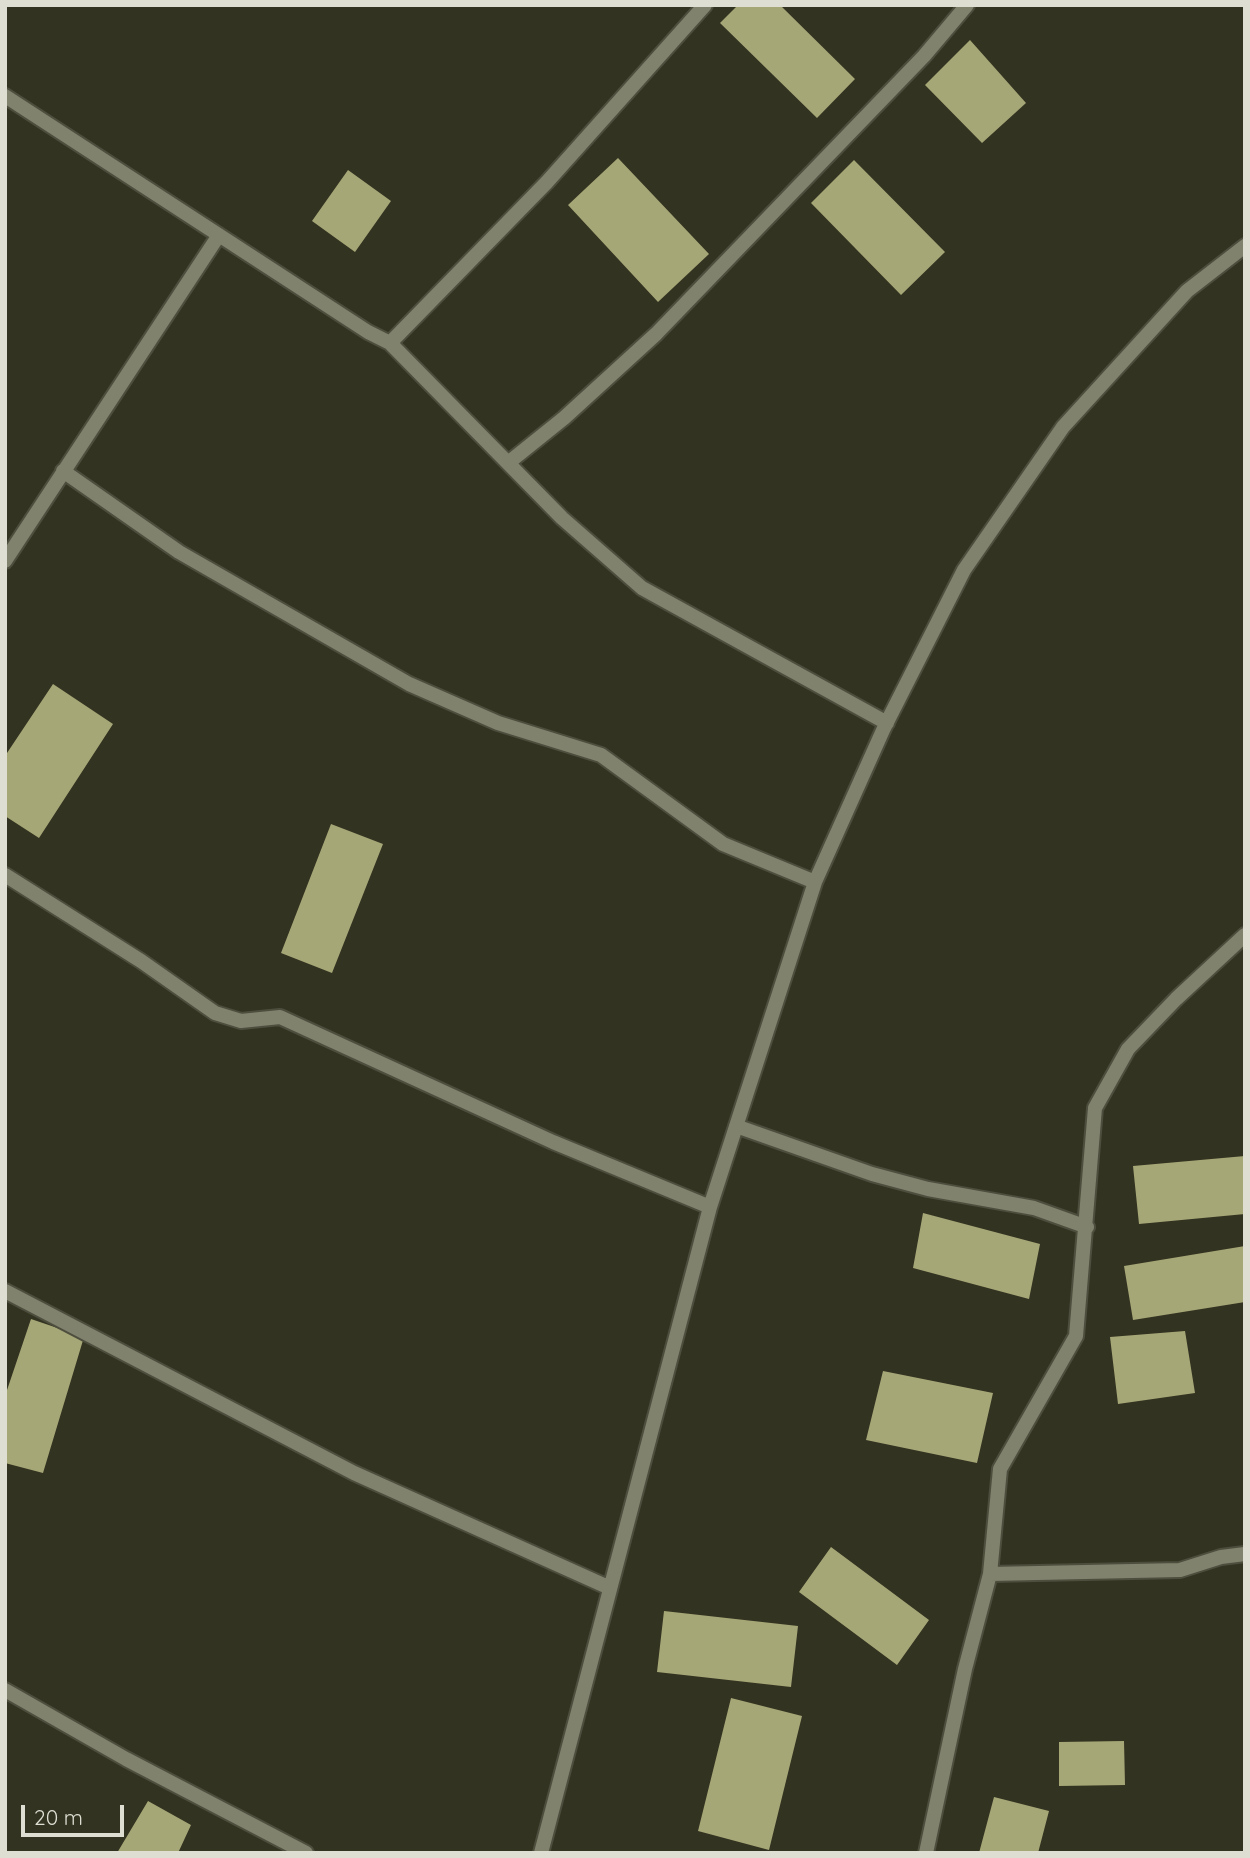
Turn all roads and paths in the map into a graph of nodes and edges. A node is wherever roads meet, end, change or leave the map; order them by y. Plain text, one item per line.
1 (705, 5) edge
2 (967, 5) edge
3 (5, 96) edge
4 (219, 235) junction
5 (1245, 246) edge
6 (390, 342) junction
7 (508, 463) junction
8 (63, 471) junction
9 (5, 561) edge
10 (887, 723) junction
11 (5, 875) edge
12 (815, 882) junction
13 (1245, 935) edge
14 (736, 1126) junction
15 (710, 1208) junction
16 (1087, 1227) junction
17 (5, 1291) edge
18 (1245, 1554) edge
19 (990, 1574) junction
20 (610, 1588) junction
21 (5, 1690) edge
22 (306, 1853) edge
23 (541, 1853) edge
24 (926, 1853) edge

1 - 6 street
2 - 7 street
3 - 4 street
4 - 6 street
4 - 8 street
5 - 10 street
6 - 7 street
7 - 10 street
8 - 9 street
8 - 12 street
10 - 12 street
11 - 15 street
12 - 14 street
13 - 16 street
14 - 15 street
14 - 16 street
15 - 20 street
16 - 19 street
17 - 20 street
18 - 19 street
19 - 24 street
20 - 23 street
21 - 22 street

